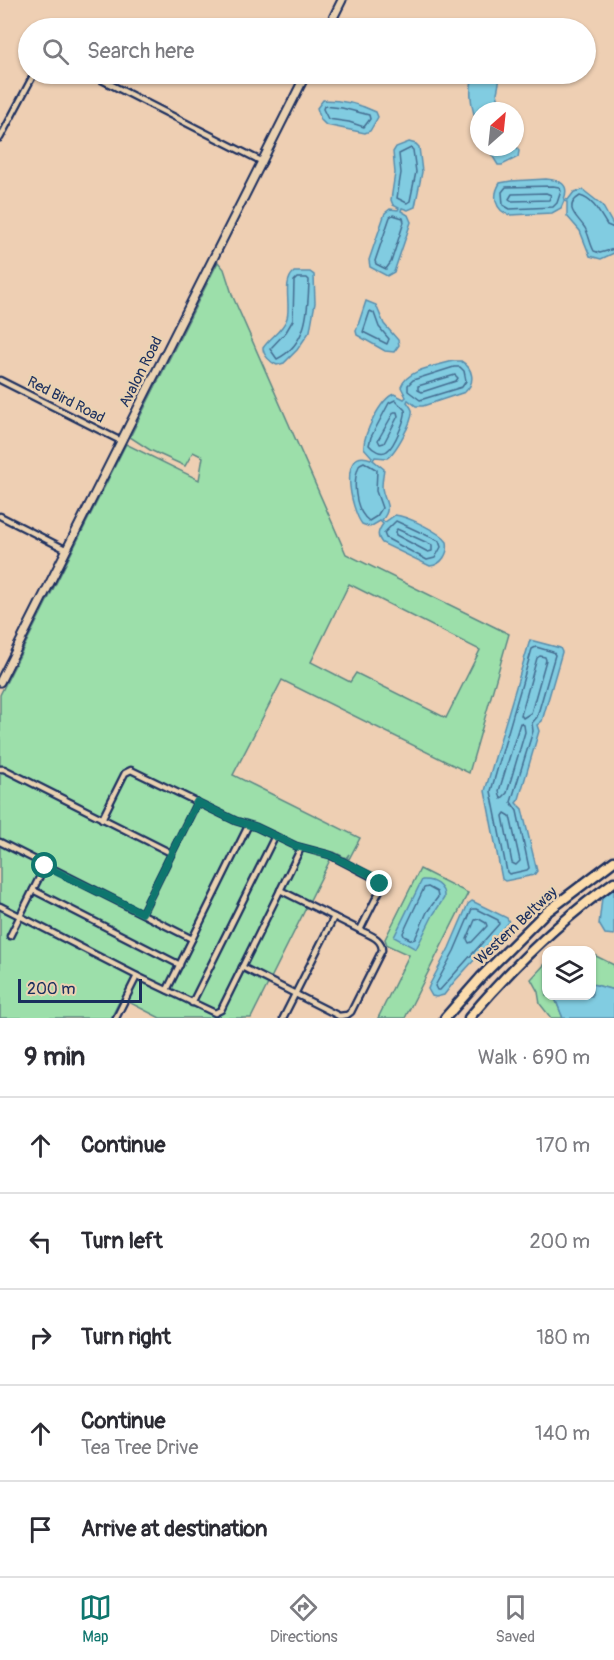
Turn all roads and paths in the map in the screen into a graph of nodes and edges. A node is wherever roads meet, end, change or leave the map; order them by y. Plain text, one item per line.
1 (342, 0) edge
2 (333, 18) edge
3 (29, 84) edge
4 (110, 84) edge
5 (301, 84) edge
6 (0, 138) edge
7 (263, 162) junction
8 (0, 380) edge
9 (122, 441) junction
10 (0, 516) edge
11 (67, 550) junction
12 (0, 682) edge
13 (0, 769) edge
14 (197, 802) junction
15 (102, 819) junction
16 (249, 826) junction
17 (275, 836) junction
18 (0, 842) edge
19 (301, 848) junction
20 (171, 853) junction
21 (614, 861) edge
22 (45, 866) junction
23 (614, 882) edge
24 (33, 890) junction
25 (280, 890) junction
26 (0, 906) edge
27 (142, 913) junction
28 (20, 916) junction
29 (334, 917) junction
30 (360, 930) junction
31 (10, 936) dead end
32 (192, 939) junction
33 (180, 965) junction
34 (242, 967) junction
35 (137, 976) junction
36 (167, 990) junction
37 (295, 993) junction
38 (192, 1003) junction
39 (116, 1018) edge
40 (283, 1018) edge
41 (445, 1018) edge
42 (468, 1018) edge

1 - 2 main road
3 - 6 street
4 - 7 street
5 - 7 main road, Avalon Road
7 - 9 main road, Avalon Road
8 - 9 street, Red Bird Road
9 - 11 main road, Avalon Road
10 - 11 street
11 - 12 main road, Avalon Road
13 - 15 street
14 - 15 street
14 - 16 street
14 - 20 street
15 - 20 street
16 - 17 street
16 - 32 street
17 - 19 street
17 - 38 street
18 - 22 street
19 - 25 street
19 - 30 street
20 - 27 street
21 - 41 highway, Western Beltway
22 - 24 street
22 - 27 street
23 - 42 highway, Western Beltway
24 - 28 street
24 - 33 street
25 - 29 street
25 - 34 street
26 - 28 street
27 - 32 street
28 - 31 street
28 - 35 street
29 - 30 street
29 - 37 street
30 - 37 street
32 - 33 street
33 - 36 street
34 - 37 street
34 - 38 street
35 - 36 street
35 - 39 street
36 - 38 street
37 - 40 street

